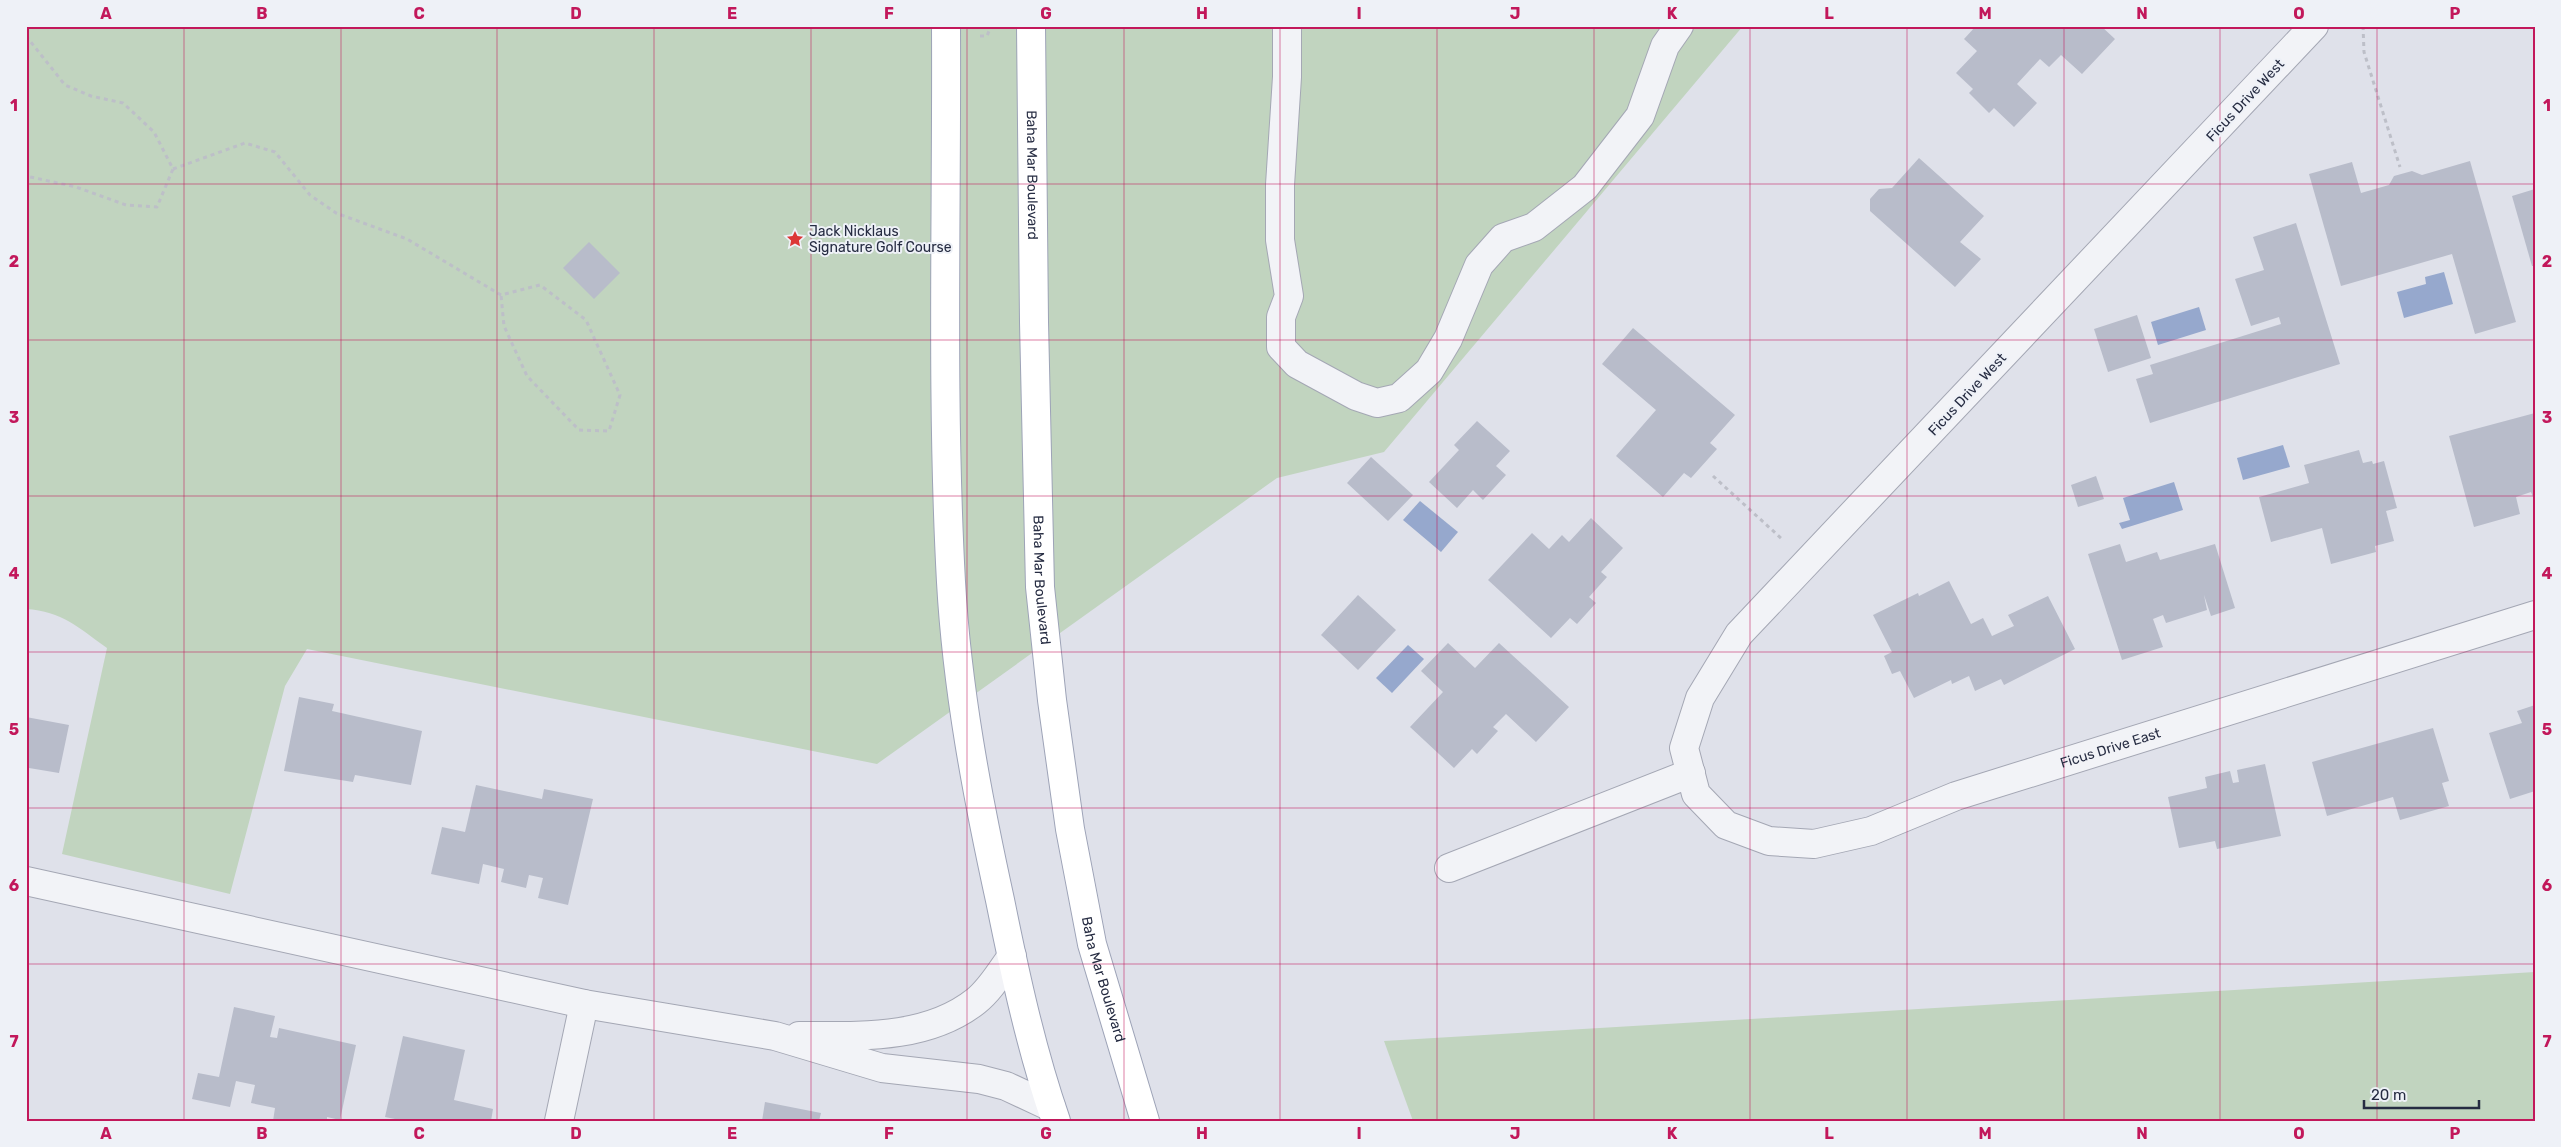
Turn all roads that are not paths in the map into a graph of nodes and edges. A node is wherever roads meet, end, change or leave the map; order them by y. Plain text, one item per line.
1 (946, 26) edge
2 (1031, 26) edge
3 (1287, 26) edge
4 (1679, 26) edge
5 (2314, 26) edge
6 (2535, 615) edge
7 (1694, 784) junction
8 (1449, 868) dead end
9 (26, 881) edge
10 (1012, 956) junction
11 (584, 1004) junction
12 (775, 1036) junction
13 (1053, 1114) edge
14 (559, 1121) edge
15 (1145, 1121) edge

1 - 10 main road
2 - 15 main road, Baha Mar Boulevard
3 - 4 street
5 - 7 street, Ficus Drive West
6 - 7 street, Ficus Drive East
7 - 8 street
9 - 11 street
10 - 12 street
10 - 13 main road
11 - 12 street
11 - 14 street
12 - 13 street

